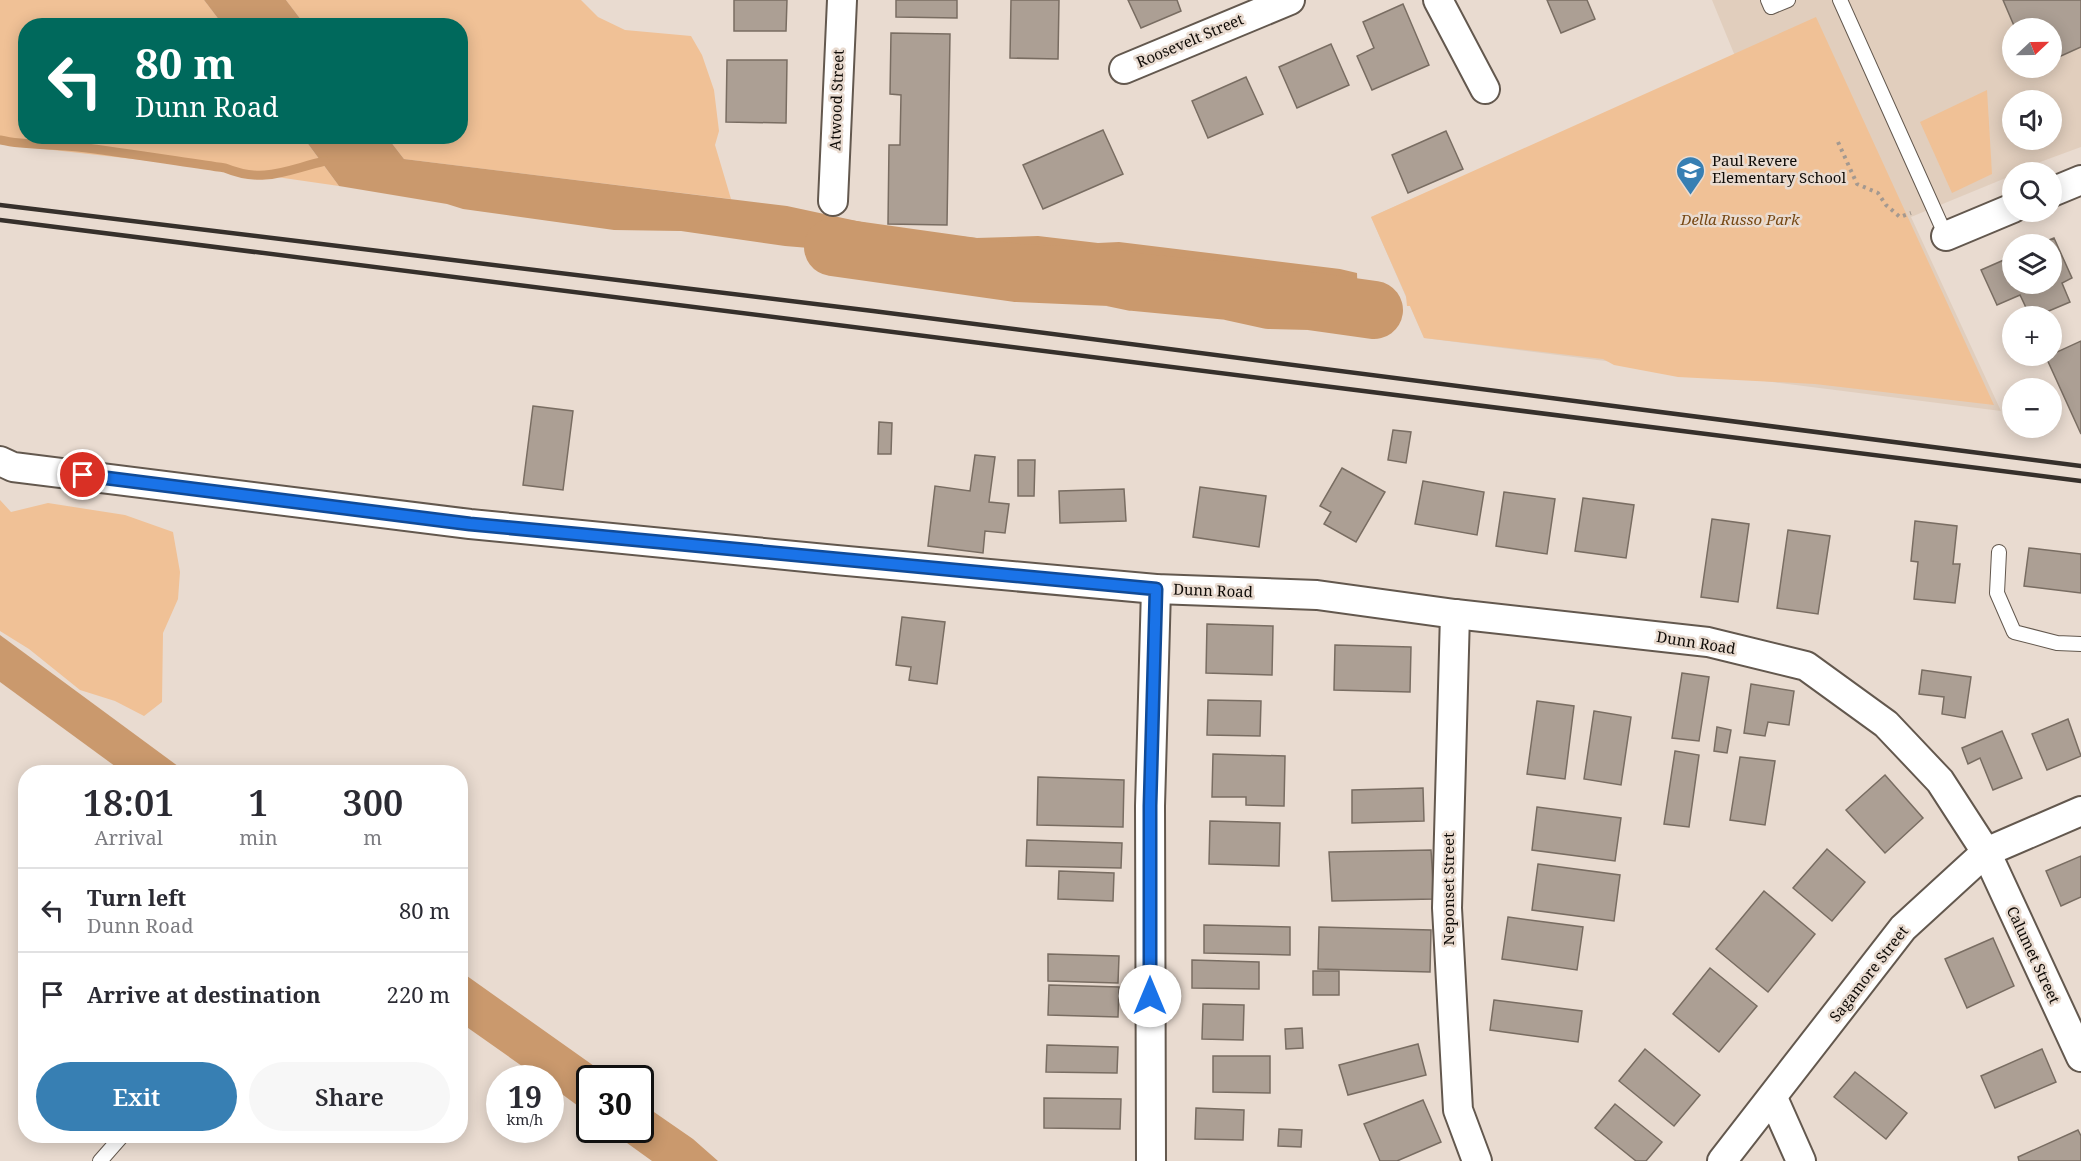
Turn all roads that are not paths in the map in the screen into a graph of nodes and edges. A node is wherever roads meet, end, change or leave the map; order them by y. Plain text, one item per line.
1 (842, 0) edge
2 (1290, 0) edge
3 (1438, 0) edge
4 (1768, 0) edge
5 (1788, 0) edge
6 (1840, 0) edge
7 (1124, 69) dead end
8 (1485, 89) dead end
9 (833, 201) dead end
10 (2002, 213) edge
11 (1947, 236) joint
12 (0, 461) edge
13 (1999, 552) dead end
14 (1156, 589) junction
15 (1455, 614) junction
16 (2081, 644) edge
17 (2081, 811) edge
18 (1986, 852) junction
19 (2081, 1058) edge
20 (1773, 1098) junction
21 (116, 1143) edge
22 (100, 1161) edge
23 (1151, 1161) edge
24 (1477, 1161) edge
25 (1722, 1161) edge
26 (1801, 1161) edge

1 - 9 street, Atwood Street
2 - 7 street, Roosevelt Street
3 - 8 street
4 - 5 lane
6 - 11 lane
10 - 11 street
12 - 14 street, Dunn Road
13 - 16 lane
14 - 15 street, Dunn Road
14 - 23 street
15 - 18 street, Dunn Road
15 - 24 street, Neponset Street
17 - 18 street, Sagamore Street
18 - 19 street, Calumet Street
18 - 20 street, Sagamore Street
20 - 25 street, Sagamore Street
20 - 26 street
21 - 22 lane

